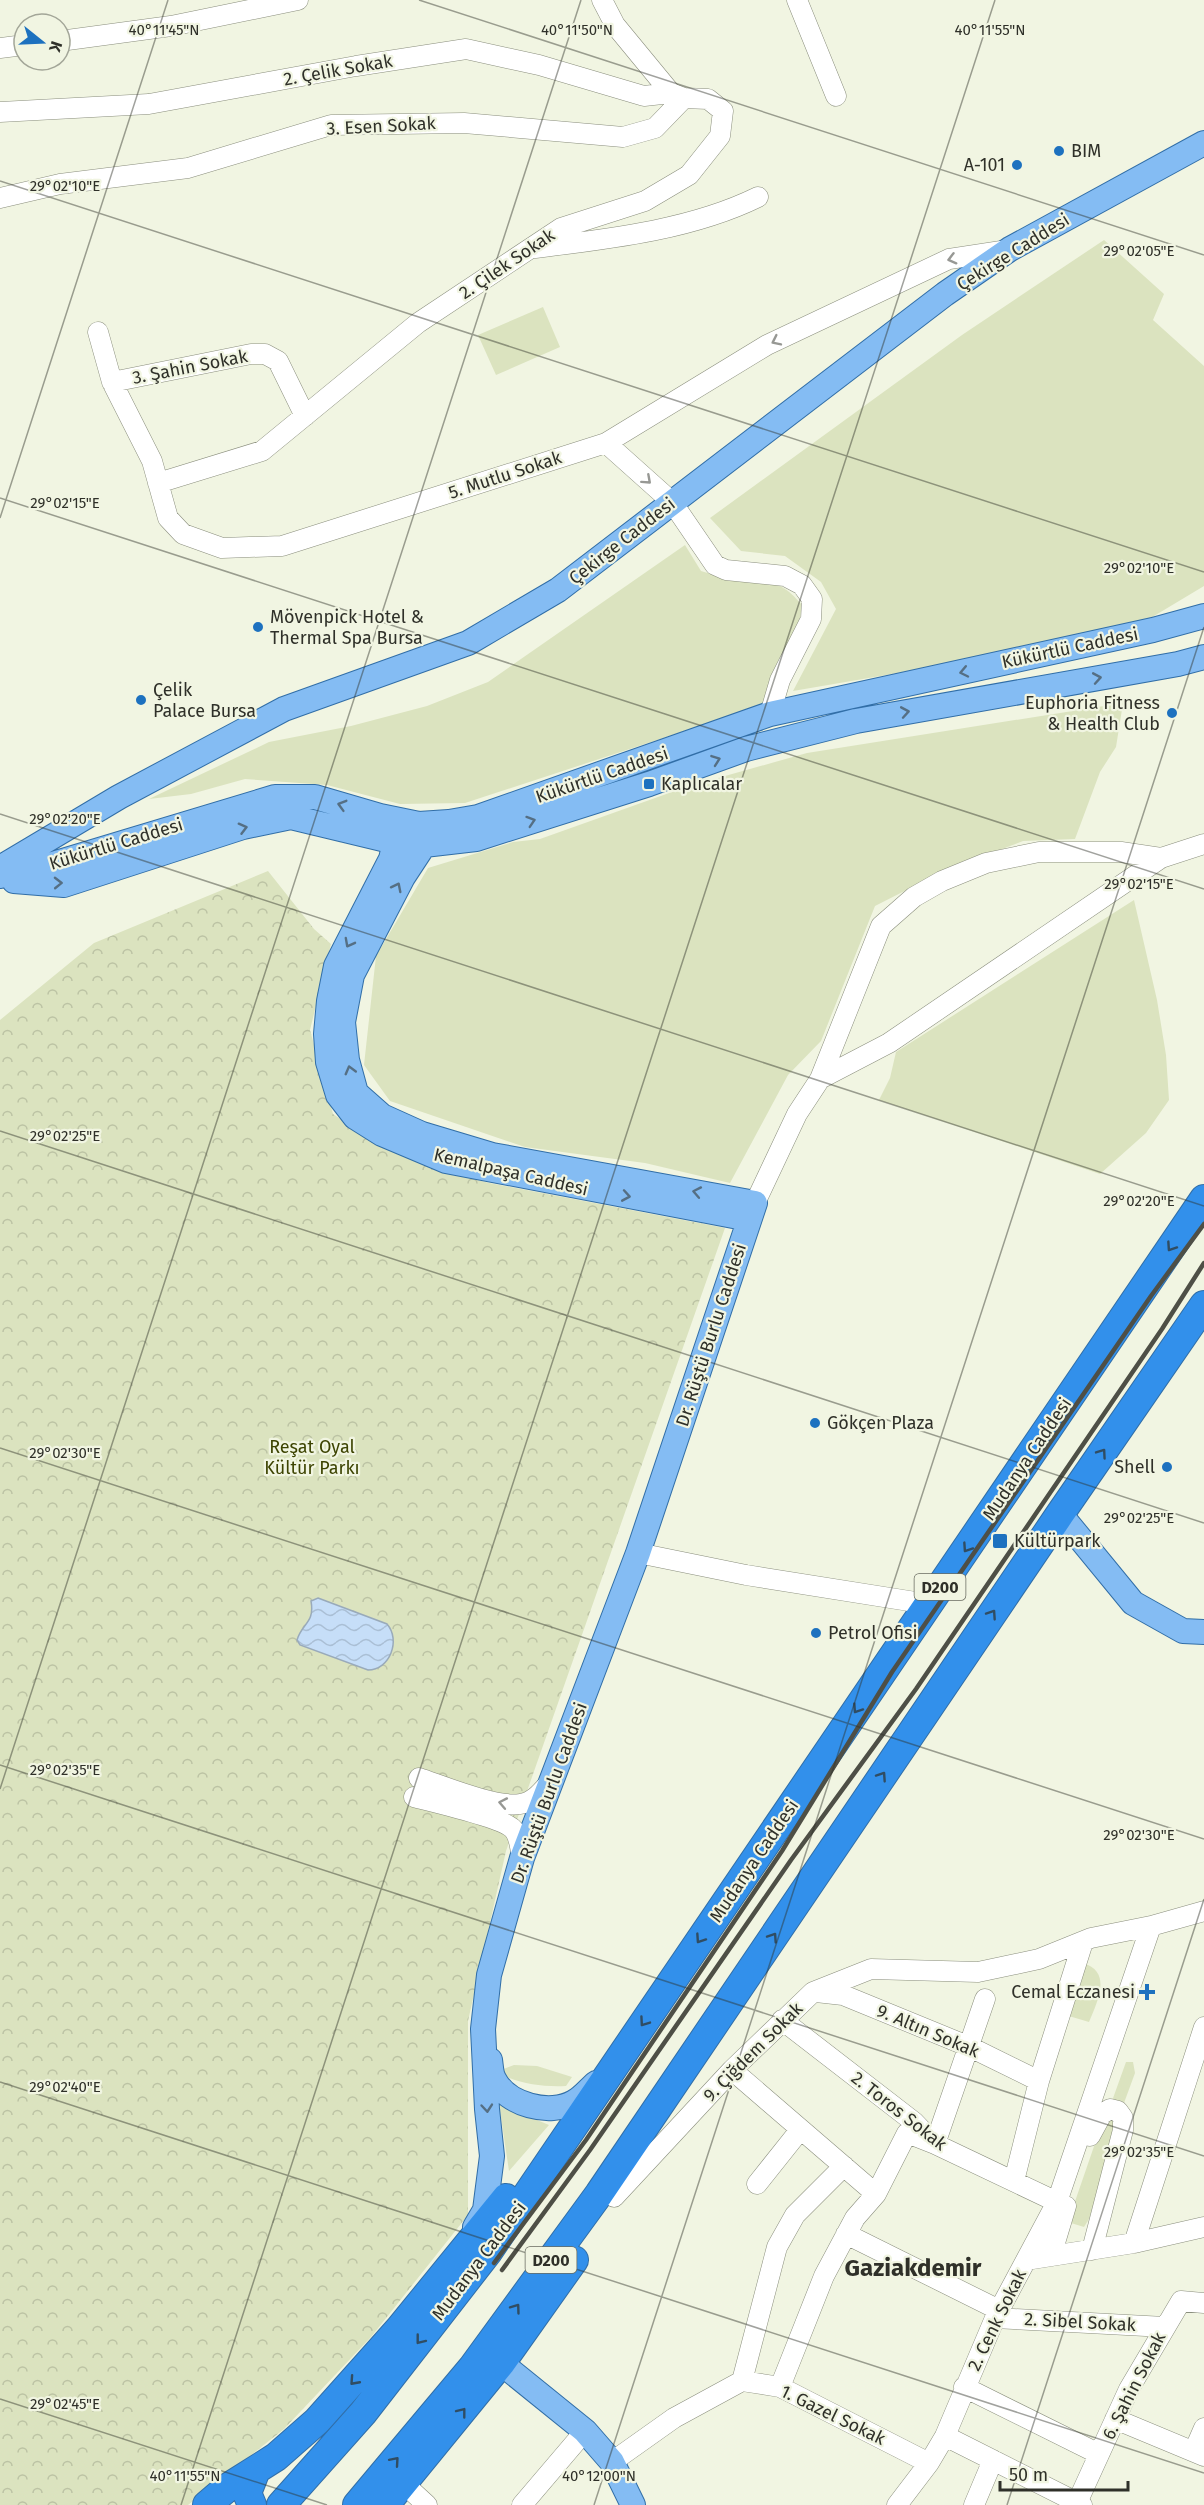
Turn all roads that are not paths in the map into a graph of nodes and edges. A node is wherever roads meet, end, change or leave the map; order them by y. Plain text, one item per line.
1 (298, 0) edge
2 (602, 0) edge
3 (797, 0) edge
4 (72, 39) edge
5 (677, 95) junction
6 (836, 96) dead end
7 (0, 112) edge
8 (1204, 143) edge
9 (758, 196) dead end
10 (0, 198) edge
11 (529, 249) junction
12 (1010, 249) junction
13 (98, 332) dead end
14 (112, 382) junction
15 (305, 416) junction
16 (606, 443) junction
17 (158, 483) junction
18 (679, 510) junction
19 (1204, 605) edge
20 (1204, 616) edge
21 (1153, 630) junction
22 (1204, 657) edge
23 (770, 714) junction
24 (380, 816) junction
25 (449, 822) junction
26 (395, 842) junction
27 (424, 844) junction
28 (1204, 844) edge
29 (1161, 858) junction
30 (0, 868) edge
31 (0, 876) edge
32 (0, 881) edge
33 (820, 1079) junction
34 (1204, 1199) edge
35 (752, 1211) junction
36 (1204, 1305) edge
37 (1060, 1514) junction
38 (638, 1554) junction
39 (928, 1604) junction
40 (1204, 1632) edge
41 (552, 1780) junction
42 (522, 1858) junction
43 (1204, 1911) edge
44 (1150, 1926) junction
45 (1083, 1942) junction
46 (813, 1992) junction
47 (984, 1999) dead end
48 (729, 2003) junction
49 (782, 2020) junction
50 (483, 2029) junction
51 (1202, 2038) edge
52 (970, 2047) junction
53 (611, 2069) junction
54 (732, 2070) junction
55 (1039, 2081) junction
56 (800, 2130) junction
57 (935, 2144) junction
58 (843, 2166) junction
59 (1014, 2181) junction
60 (757, 2184) dead end
61 (876, 2194) junction
62 (614, 2198) junction
63 (1057, 2202) junction
64 (1204, 2228) edge
65 (846, 2234) junction
66 (1134, 2243) junction
67 (1092, 2250) junction
68 (458, 2255) junction
69 (1051, 2256) junction
70 (1026, 2260) junction
71 (1204, 2302) edge
72 (997, 2314) junction
73 (1165, 2326) junction
74 (501, 2363) junction
75 (742, 2381) junction
76 (780, 2387) junction
77 (964, 2388) junction
78 (1115, 2419) junction
79 (1204, 2428) edge
80 (585, 2432) junction
81 (945, 2436) junction
82 (1199, 2453) edge
83 (1099, 2454) junction
84 (993, 2460) junction
85 (612, 2462) junction
86 (929, 2463) junction
87 (256, 2470) junction
88 (403, 2483) junction
89 (1078, 2504) edge
90 (207, 2505) edge
91 (252, 2505) edge
92 (281, 2505) edge
93 (357, 2505) edge
94 (385, 2505) edge
95 (427, 2505) edge
96 (522, 2505) edge
97 (633, 2505) edge
98 (897, 2505) edge
99 (974, 2505) edge

1 - 4 street
2 - 5 street
3 - 6 street
5 - 7 street, 2. Çelik Sokak
5 - 10 street, 3. Esen Sokak
5 - 11 street, 2. Çilek Sokak
8 - 12 main road, Çekirge Caddesi
9 - 11 street
11 - 15 street, 2. Çilek Sokak
12 -> 16 street, 5. Mutlu Sokak
12 - 18 main road, Çekirge Caddesi
13 - 14 street, 5. Mutlu Sokak
14 - 15 street, 3. Şahin Sokak
14 - 17 street, 5. Mutlu Sokak
15 - 17 street, 2. Çilek Sokak
16 - 17 street, 5. Mutlu Sokak
16 -> 18 street
18 - 23 street
18 - 30 main road, Çekirge Caddesi
19 - 21 street
20 - 21 main road, Kükürtlü Caddesi
21 -> 23 main road, Kükürtlü Caddesi
27 -> 22 main road, Kükürtlü Caddesi
23 - 25 main road, Kükürtlü Caddesi
24 - 25 main road, Kükürtlü Caddesi
24 - 26 main road
24 -> 31 main road, Kükürtlü Caddesi
25 - 27 main road, Kemalpaşa Caddesi
26 - 27 main road, Kükürtlü Caddesi
32 -> 26 main road, Kükürtlü Caddesi
26 -> 35 main road, Kemalpaşa Caddesi
35 -> 27 main road, Kemalpaşa Caddesi
28 - 29 street, Dr. Rüştü Burlu Caddesi
29 - 33 street, Dr. Rüştü Burlu Caddesi
29 - 33 street
33 - 35 street, Dr. Rüştü Burlu Caddesi
34 -> 39 highway, Mudanya Caddesi / D200
35 - 38 main road, Dr. Rüştü Burlu Caddesi
37 -> 36 highway, D200
37 - 40 main road
48 -> 37 highway, D200
38 - 39 street
38 - 41 main road, Dr. Rüştü Burlu Caddesi
39 -> 53 highway, Mudanya Caddesi / D200
41 - 42 main road, Dr. Rüştü Burlu Caddesi
41 -> 42 street
42 - 50 main road, Dr. Rüştü Burlu Caddesi
43 - 44 street, 9. Çiğdem Sokak
44 - 45 street, 9. Çiğdem Sokak
44 - 63 street
45 - 46 street, 9. Çiğdem Sokak
45 - 55 street
46 - 49 street, 9. Çiğdem Sokak
46 - 52 street, 9. Altın Sokak
47 - 52 street
48 - 62 highway
93 -> 48 highway, D200
49 - 54 street, 9. Çiğdem Sokak
49 - 57 street, 2. Toros Sokak
50 - 53 main road
50 -> 68 main road
51 - 66 street
52 - 55 street, 9. Altın Sokak
52 - 57 street
53 - 68 highway
53 -> 92 highway, Mudanya Caddesi / D200
54 - 56 street
54 - 62 street, 9. Çiğdem Sokak
55 - 59 street
56 - 58 street
56 - 60 street
57 - 59 street, 2. Toros Sokak
57 - 61 street
58 - 61 street
58 - 75 street
59 - 63 street, 2. Toros Sokak
61 - 65 street
62 - 74 highway
63 - 70 street
64 - 66 street, 2. Cenk Sokak
65 - 72 street
65 - 76 street
66 - 67 street, 2. Cenk Sokak
67 - 69 street, 2. Cenk Sokak
67 - 69 street
68 -> 87 highway
69 - 70 street, 2. Cenk Sokak
70 - 72 street, 2. Cenk Sokak
71 - 73 street, 6. Şahin Sokak
72 - 73 street, 2. Sibel Sokak
72 - 77 street, 2. Cenk Sokak
73 - 78 street, 6. Şahin Sokak
74 - 80 main road
88 -> 74 highway
75 - 76 street, 1. Gazel Sokak
75 - 85 street
76 - 86 street, 1. Gazel Sokak
77 - 81 street, 2. Cenk Sokak
77 - 83 street
78 - 82 street
78 - 83 street, 6. Şahin Sokak
79 - 82 street
80 - 85 main road
80 - 96 street
81 - 84 street
81 - 86 street, 2. Cenk Sokak
83 - 89 street, 6. Şahin Sokak
84 - 89 street
84 - 99 street
85 - 97 main road
86 - 98 street, 2. Cenk Sokak
87 - 90 highway
87 - 91 highway
88 - 94 highway
88 - 95 street

